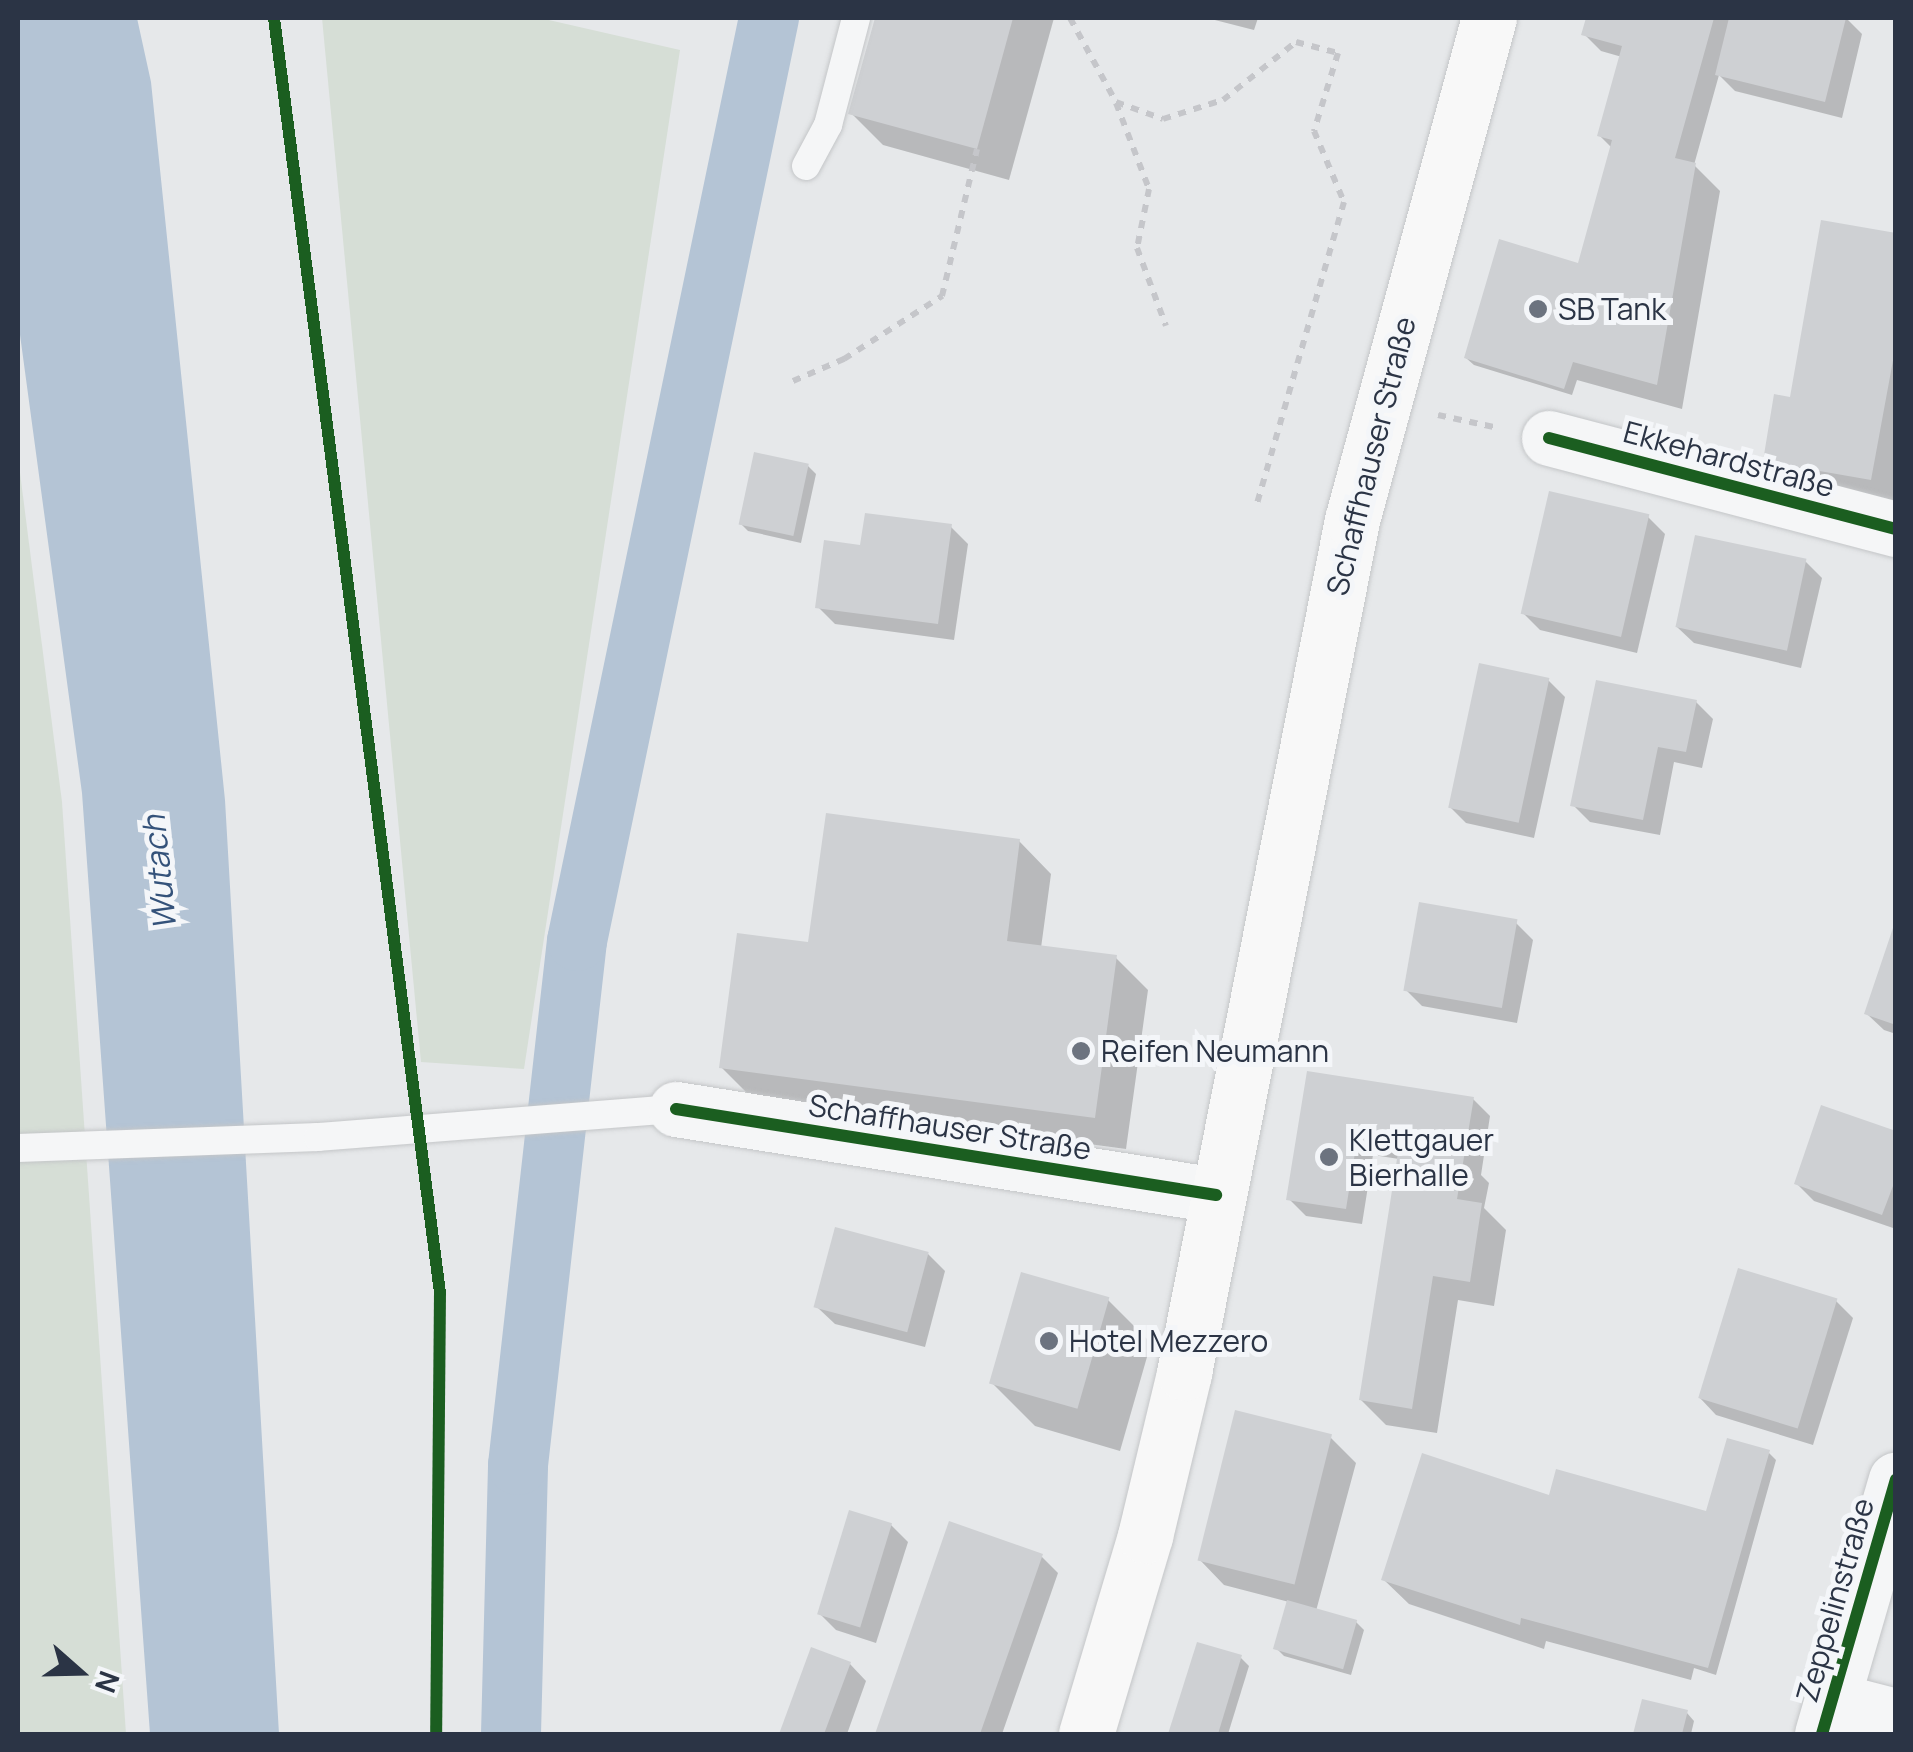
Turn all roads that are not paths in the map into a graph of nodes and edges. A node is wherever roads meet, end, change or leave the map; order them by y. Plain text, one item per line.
1 (856, 18) edge
2 (1489, 18) edge
3 (806, 166) dead end
4 (1549, 438) road end
5 (1896, 529) edge
6 (676, 1109) joint
7 (18, 1148) edge
8 (1216, 1195) junction
9 (1896, 1480) edge
10 (1896, 1716) edge
11 (1828, 1717) edge
12 (1086, 1734) edge

1 - 3 lane
2 - 8 main road, Schaffhauser Straße
4 - 5 street, Ekkehardstraße
6 - 7 lane
6 - 8 street, Schaffhauser Straße
8 - 12 main road, Schaffhauser Straße
9 - 11 street, Zeppelinstraße
10 - 11 street

